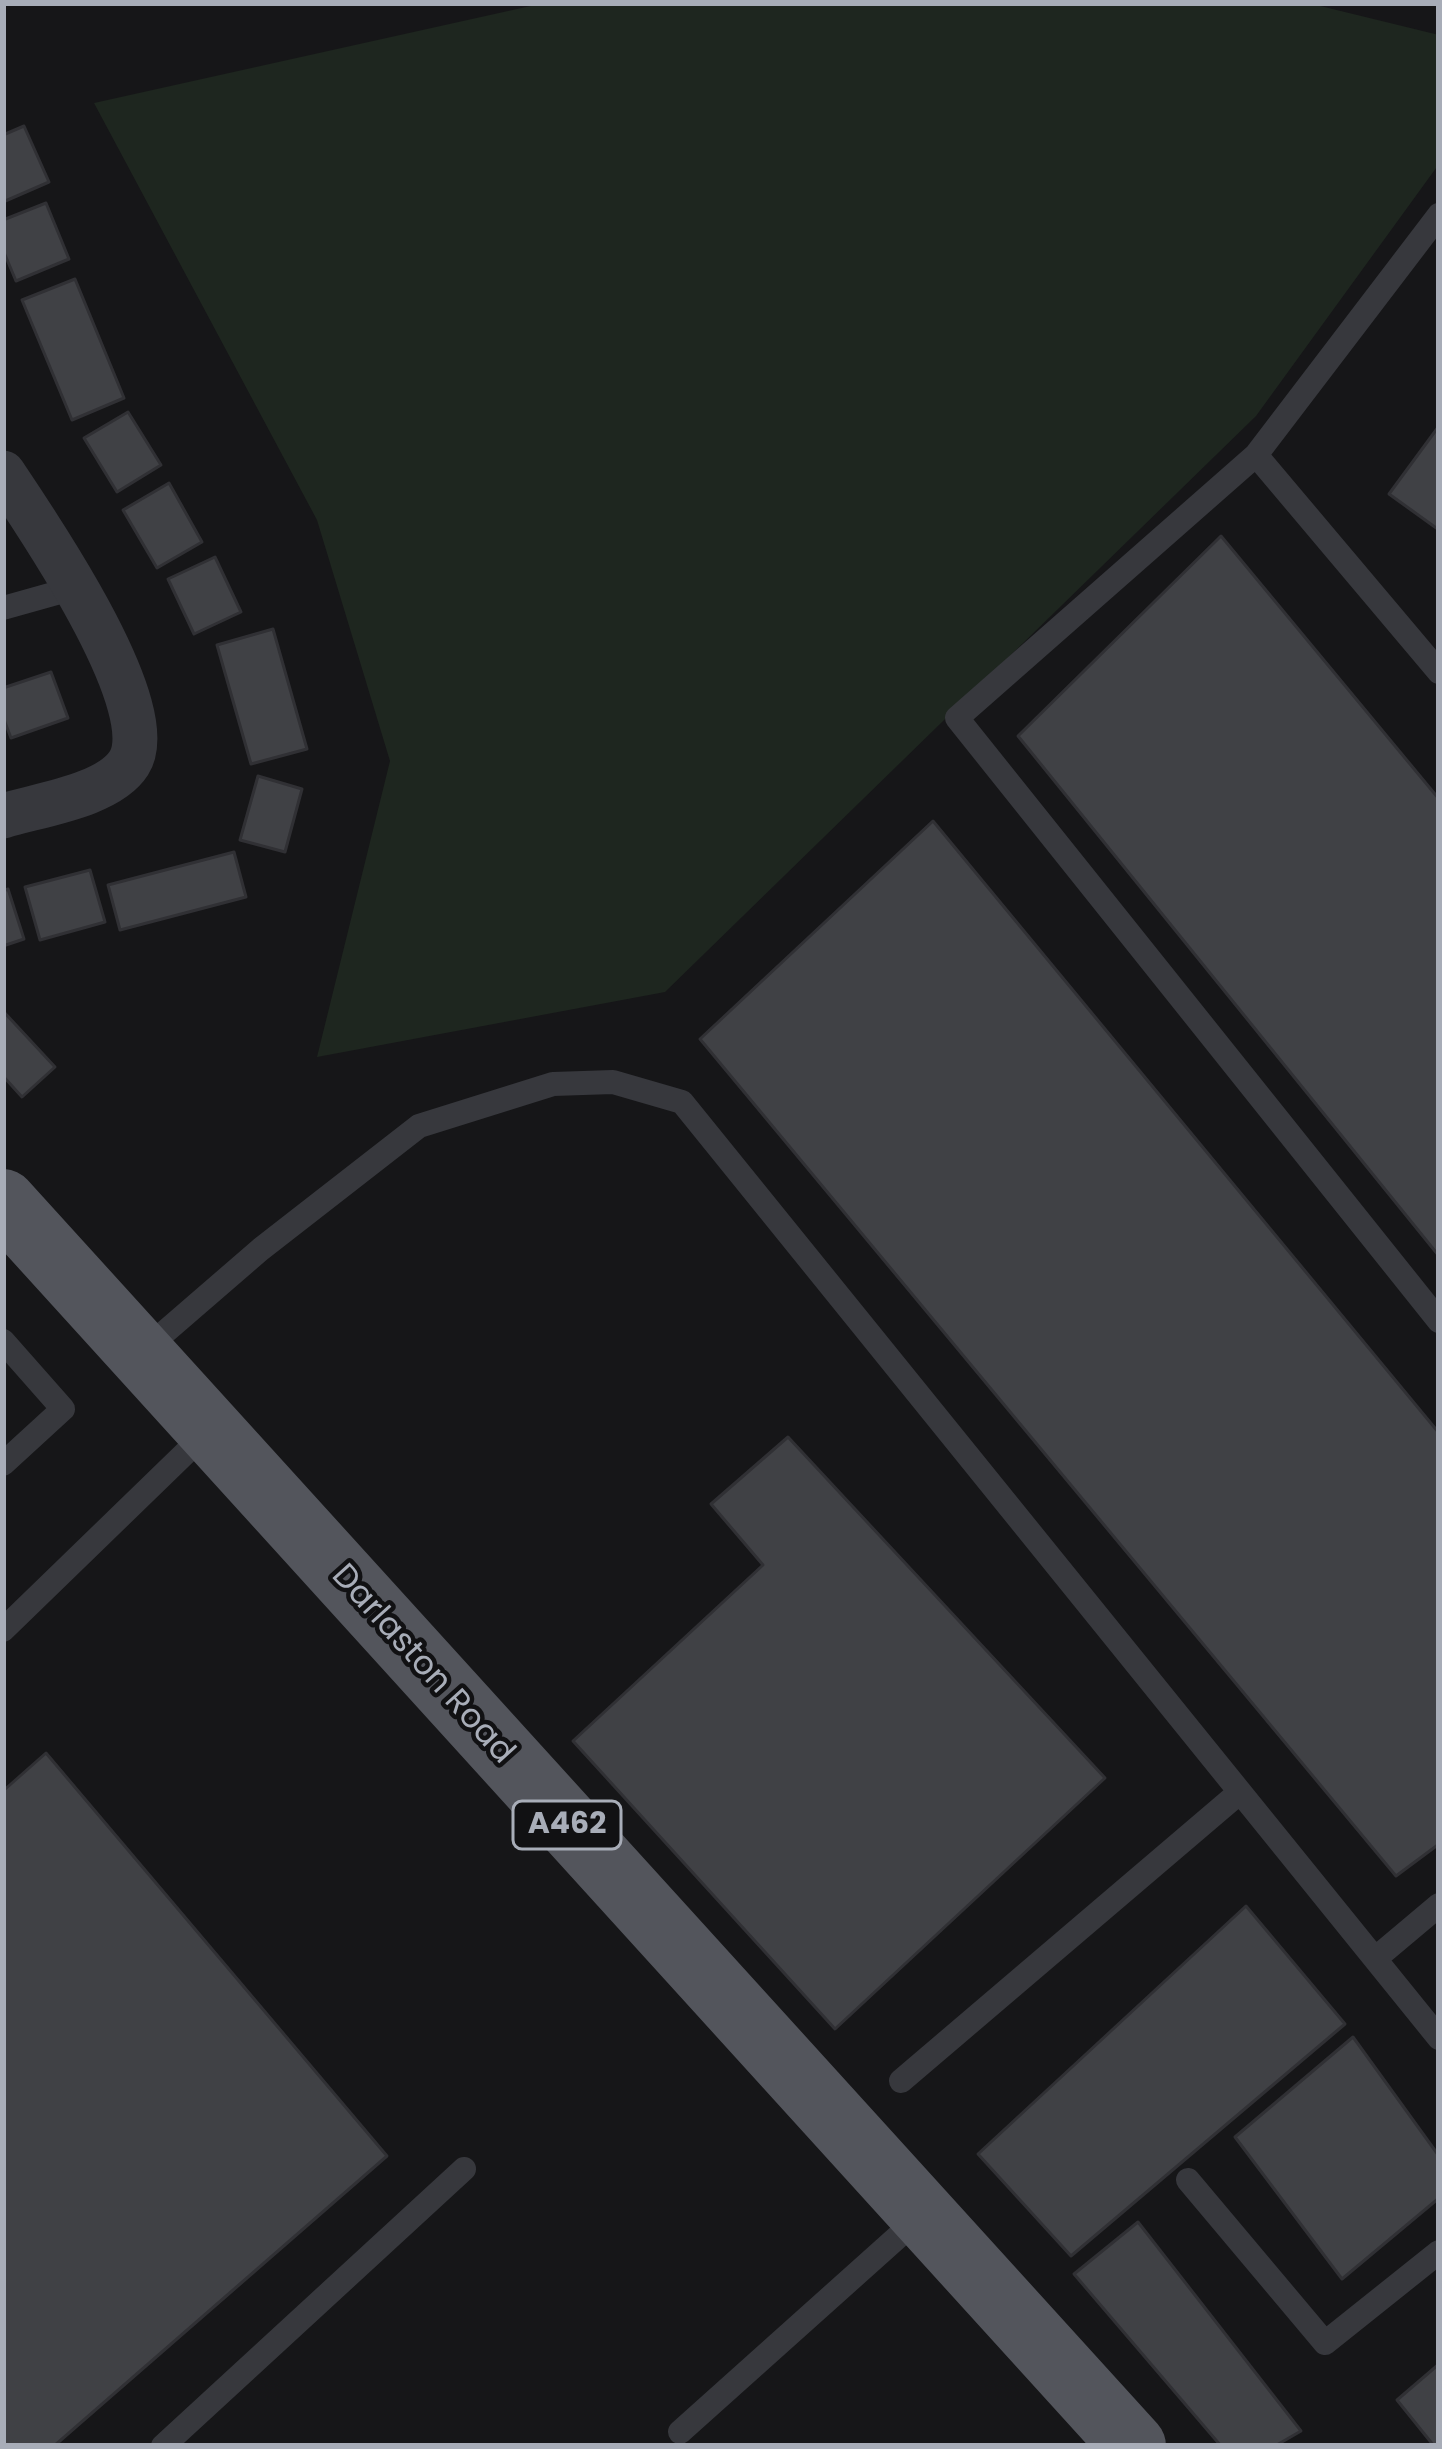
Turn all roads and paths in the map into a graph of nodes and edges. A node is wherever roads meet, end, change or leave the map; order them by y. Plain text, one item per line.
1 (1439, 214) edge
2 (1256, 455) junction
3 (3, 473) edge
4 (78, 587) junction
5 (3, 608) edge
6 (1439, 672) edge
7 (3, 816) edge
8 (3, 1202) edge
9 (1439, 1321) edge
10 (3, 1341) edge
11 (141, 1352) junction
12 (209, 1431) junction
13 (3, 1463) edge
14 (3, 1630) edge
15 (1240, 1792) junction
16 (1439, 1905) edge
17 (1376, 1958) junction
18 (1439, 2038) edge
19 (901, 2080) dead end
20 (464, 2168) dead end
21 (1188, 2180) dead end
22 (922, 2216) junction
23 (1439, 2252) edge
24 (680, 2432) dead end
25 (163, 2446) edge
26 (1133, 2446) edge

1 - 2 lane
2 - 6 lane
2 - 9 lane
3 - 4 street
4 - 5 lane
4 - 7 street
8 - 11 main road, Darlaston Road / A462
10 - 13 lane
11 - 12 main road, Darlaston Road / A462
11 - 15 lane
12 - 14 lane
12 - 22 main road, Darlaston Road / A462
15 - 17 lane
15 - 19 lane
16 - 17 lane
17 - 18 lane
20 - 25 lane
21 - 23 lane
22 - 24 lane
22 - 26 main road, Darlaston Road / A462

